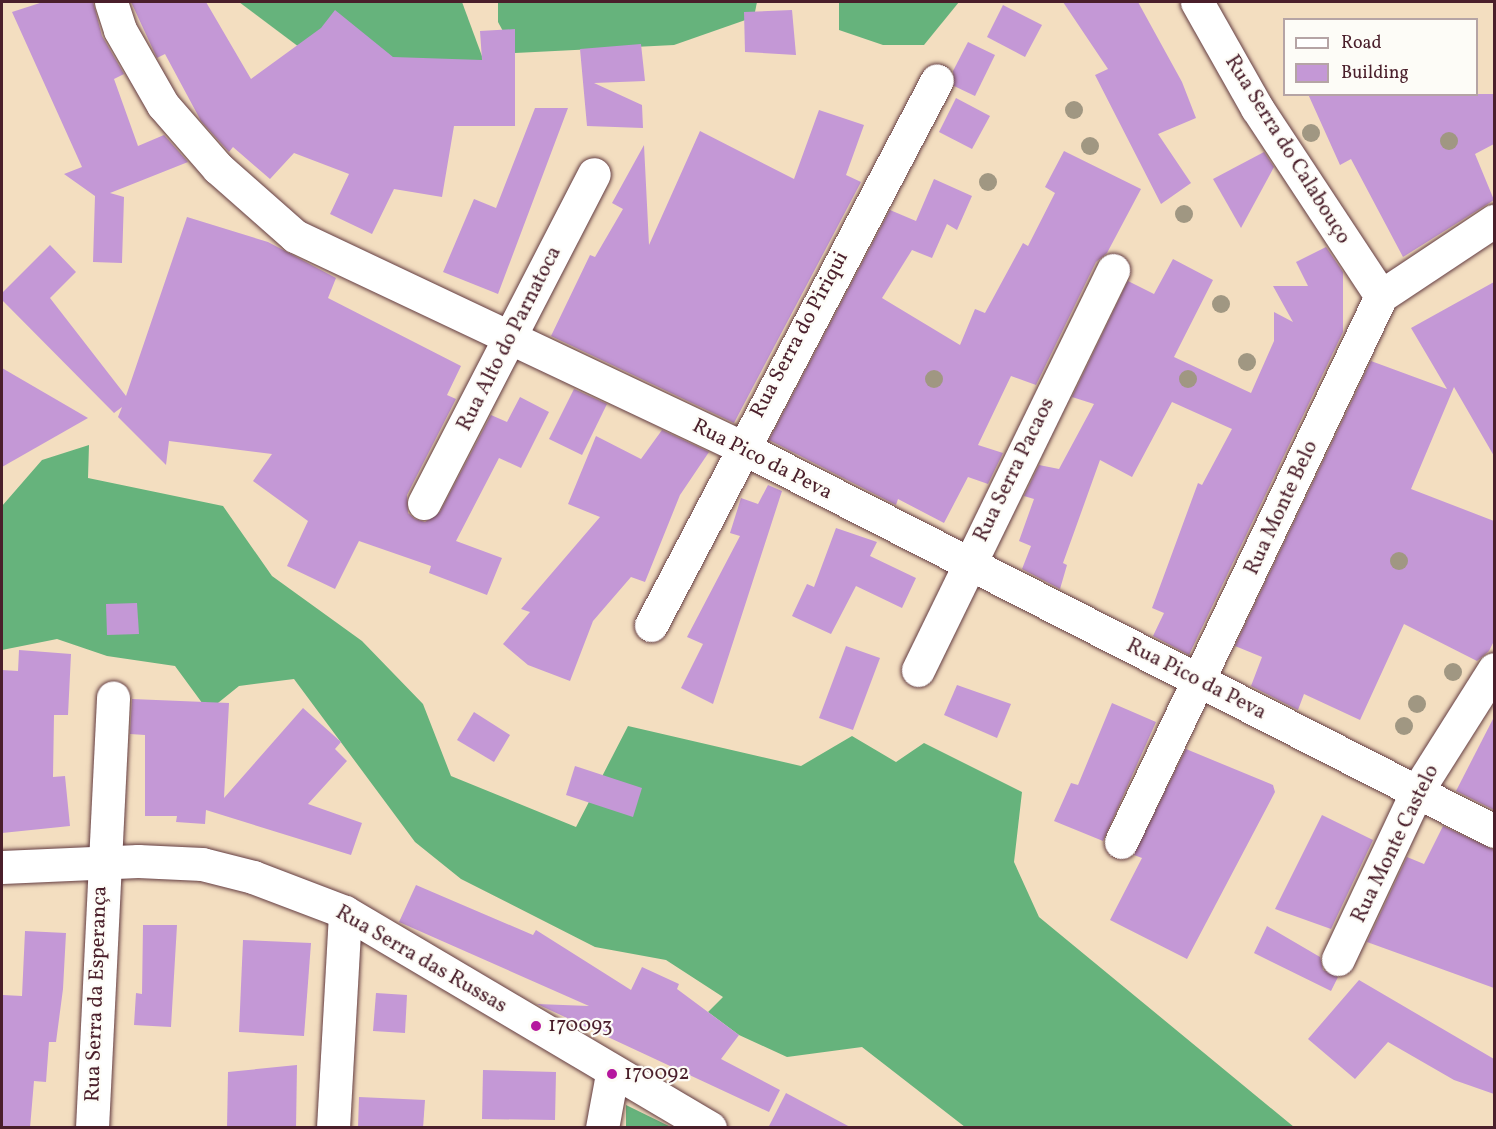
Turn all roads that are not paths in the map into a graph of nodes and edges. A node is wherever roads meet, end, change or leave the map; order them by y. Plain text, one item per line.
1 (111, 2) edge
2 (1197, 2) edge
3 (938, 80) dead end
4 (594, 174) dead end
5 (1494, 221) edge
6 (1113, 270) dead end
7 (1381, 296) junction
8 (512, 341) junction
9 (741, 447) junction
10 (424, 503) dead end
11 (967, 566) junction
12 (651, 626) dead end
13 (1494, 669) edge
14 (918, 670) dead end
15 (1201, 682) junction
16 (113, 698) dead end
17 (1418, 791) junction
18 (1494, 831) edge
19 (1121, 842) dead end
20 (103, 860) junction
21 (2, 867) edge
22 (345, 912) junction
23 (1338, 959) dead end
24 (612, 1074) junction
25 (92, 1128) edge
26 (333, 1128) edge
27 (602, 1128) edge
28 (710, 1128) edge

1 - 8 street, Rua Pico da Peva
2 - 7 street, Rua Serra do Calabouço
3 - 9 street, Rua Serra do Piriqui
4 - 8 street, Rua Alto do Parnatoca
5 - 7 street
6 - 11 street, Rua Serra Pacaos
7 - 15 street, Rua Monte Belo
8 - 9 street, Rua Pico da Peva
8 - 10 street, Rua Alto do Parnatoca
9 - 11 street, Rua Pico da Peva
9 - 12 street, Rua Serra do Piriqui
11 - 14 street, Rua Serra Pacaos
11 - 15 street, Rua Pico da Peva
13 - 17 street, Rua Monte Castelo
15 - 17 street, Rua Pico da Peva
15 - 19 street, Rua Monte Belo
16 - 20 street, Rua Serra da Esperança
17 - 18 street, Rua Pico da Peva
17 - 23 street, Rua Monte Castelo
20 - 21 street, Rua Serra das Russas
20 - 22 street, Rua Serra das Russas
20 - 25 street, Rua Serra da Esperança
22 - 24 street, Rua Serra das Russas
22 - 26 street
24 - 27 street
24 - 28 street, Rua Serra das Russas

